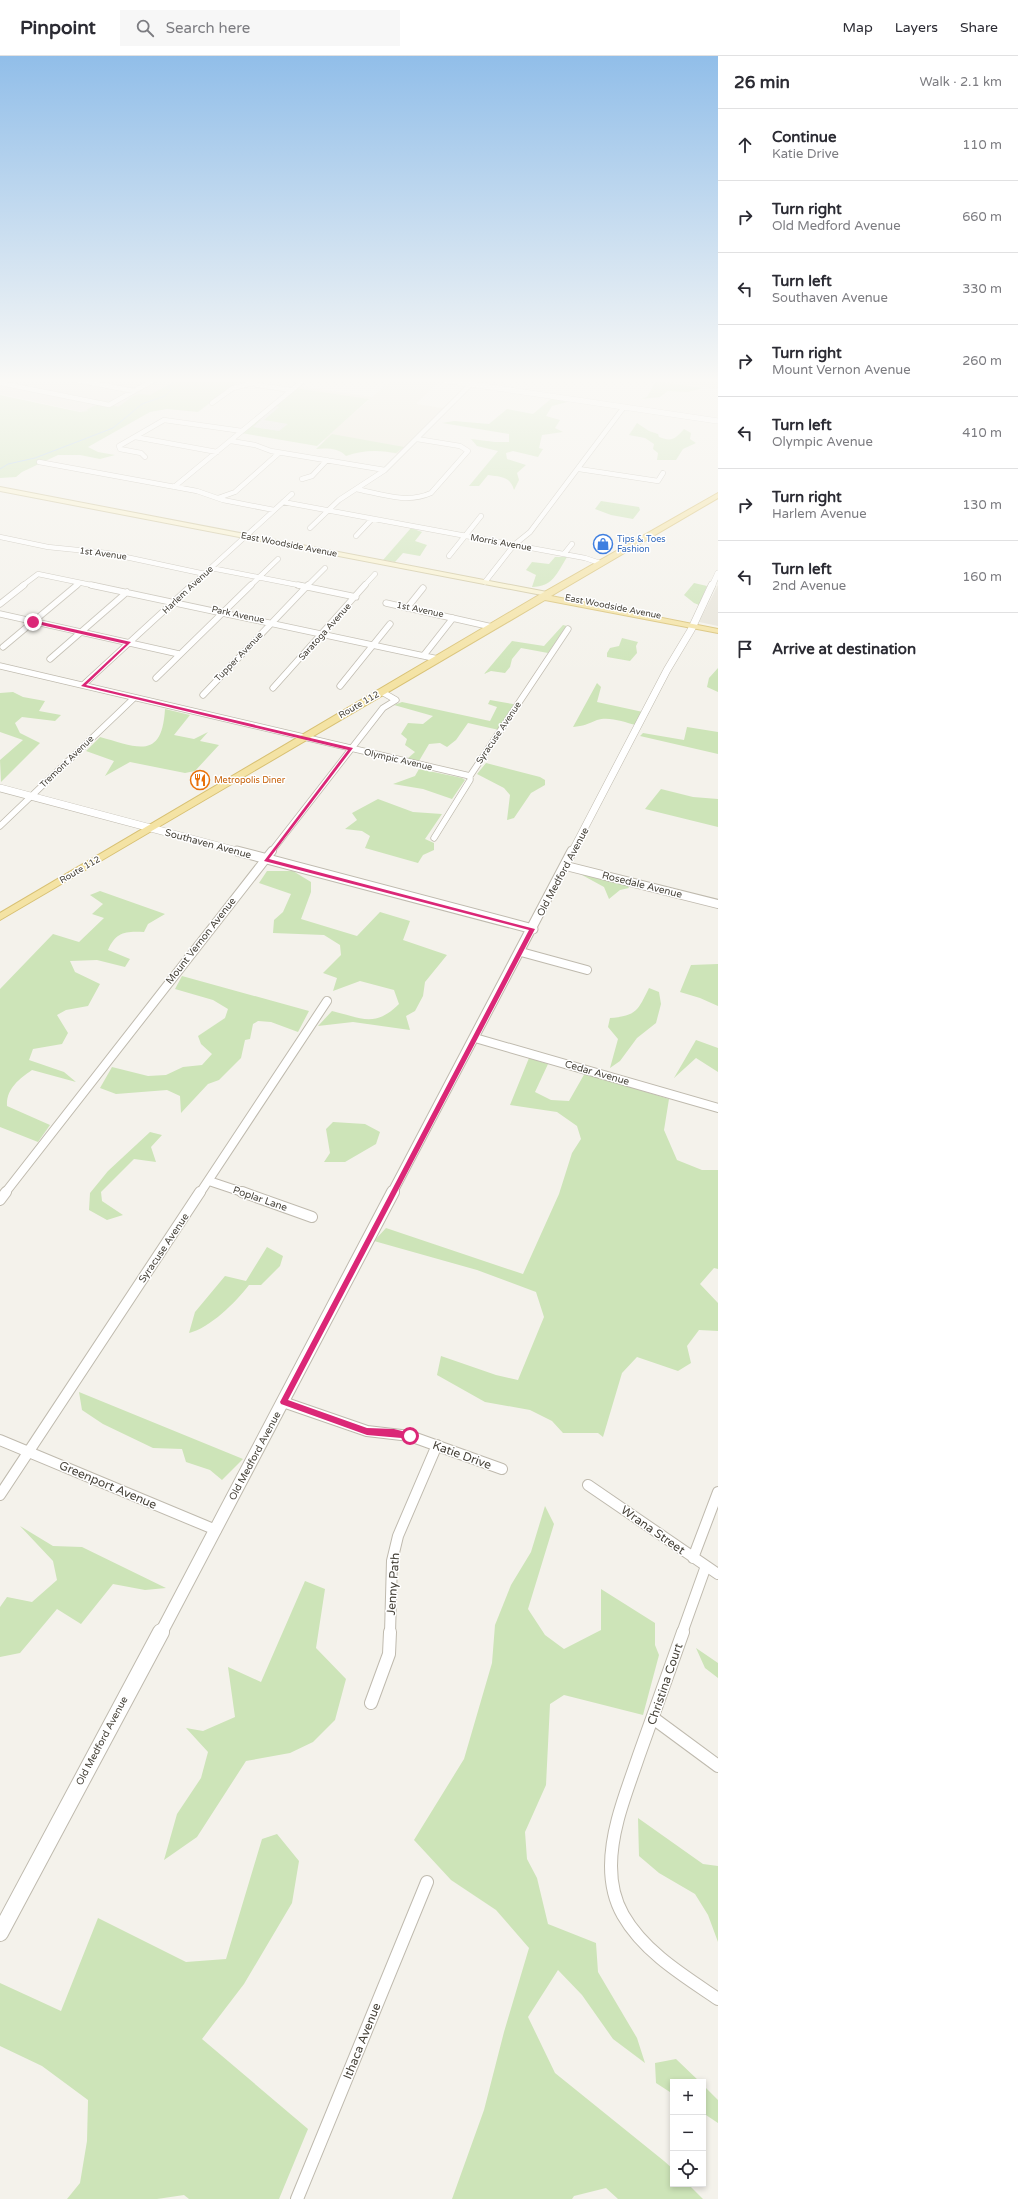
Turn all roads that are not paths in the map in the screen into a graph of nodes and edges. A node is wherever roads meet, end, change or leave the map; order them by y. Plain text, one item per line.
1 (136, 480) edge
2 (183, 480) edge
3 (247, 480) edge
4 (370, 480) edge
5 (442, 480) edge
6 (570, 480) edge
7 (174, 487) junction
8 (0, 489) edge
9 (356, 489) junction
10 (292, 494) dead end
11 (718, 495) edge
12 (218, 498) junction
13 (283, 502) junction
14 (274, 510) junction
15 (327, 511) junction
16 (481, 516) dead end
17 (372, 519) junction
18 (310, 528) dead end
19 (356, 536) dead end
20 (465, 536) junction
21 (0, 537) edge
22 (246, 537) junction
23 (572, 544) dead end
24 (514, 545) junction
25 (564, 554) junction
26 (449, 556) dead end
27 (278, 559) dead end
28 (600, 563) junction
29 (211, 568) junction
30 (326, 568) dead end
31 (718, 573) edge
32 (205, 574) junction
33 (375, 574) dead end
34 (437, 574) junction
35 (258, 578) junction
36 (485, 582) junction
37 (80, 583) junction
38 (307, 587) junction
39 (424, 588) dead end
40 (127, 592) junction
41 (545, 595) junction
42 (356, 597) junction
43 (174, 602) junction
44 (386, 603) dead end
45 (0, 604) edge
46 (407, 608) junction
47 (222, 612) junction
48 (0, 614) edge
49 (453, 618) junction
50 (33, 622) junction
51 (272, 623) junction
52 (390, 624) dead end
53 (694, 624) junction
54 (492, 627) junction
55 (718, 627) edge
56 (568, 628) dead end
57 (718, 631) edge
58 (81, 632) junction
59 (322, 634) junction
60 (129, 643) junction
61 (374, 645) junction
62 (3, 647) dead end
63 (179, 654) junction
64 (424, 655) junction
65 (50, 659) dead end
66 (438, 659) junction
67 (0, 666) edge
68 (156, 678) dead end
69 (83, 685) junction
70 (340, 686) dead end
71 (273, 688) dead end
72 (382, 692) junction
73 (203, 695) dead end
74 (134, 698) junction
75 (303, 738) junction
76 (351, 750) junction
77 (470, 776) junction
78 (0, 788) edge
79 (31, 796) junction
80 (0, 826) edge
81 (149, 829) junction
82 (434, 838) dead end
83 (266, 859) junction
84 (566, 866) junction
85 (718, 904) edge
86 (0, 917) edge
87 (532, 929) junction
88 (521, 952) junction
89 (587, 970) dead end
90 (327, 1001) dead end
91 (475, 1038) junction
92 (718, 1108) edge
93 (209, 1181) junction
94 (0, 1200) edge
95 (312, 1217) dead end
96 (283, 1402) junction
97 (0, 1440) edge
98 (437, 1445) junction
99 (29, 1452) junction
100 (502, 1470) dead end
101 (588, 1485) dead end
102 (718, 1492) edge
103 (0, 1495) edge
104 (216, 1530) junction
105 (693, 1558) junction
106 (706, 1566) junction
107 (718, 1574) edge
108 (371, 1703) dead end
109 (653, 1718) junction
110 (718, 1766) edge
111 (427, 1882) dead end
112 (0, 1933) edge
113 (718, 1999) edge
114 (297, 2199) edge

1 - 7 street
2 - 7 street
3 - 12 street
4 - 9 street
5 - 9 street
6 - 24 street
7 - 12 street
8 - 22 main road, East Woodside Avenue
9 - 15 street
10 - 13 street, Harlem Avenue
11 - 28 main road, Route 112
12 - 14 street
13 - 14 street, Harlem Avenue
13 - 15 street, Morris Avenue
14 - 22 street, Harlem Avenue
15 - 17 street, Morris Avenue
15 - 18 street
16 - 20 street
17 - 19 street
17 - 20 street, Morris Avenue
20 - 24 street, Morris Avenue
20 - 26 street
21 - 32 street, 1st Avenue
22 - 29 street, Harlem Avenue
22 - 34 main road, East Woodside Avenue
23 - 25 street
24 - 25 street, Morris Avenue
24 - 36 street
25 - 28 street, Morris Avenue
27 - 35 street
28 - 41 main road, Route 112
29 - 32 street, Harlem Avenue
29 - 35 street
30 - 38 street, Tupper Avenue
31 - 53 street, Old Medford Avenue
32 - 43 street, Harlem Avenue
33 - 42 street, Saratoga Avenue
34 - 36 main road, East Woodside Avenue
34 - 41 main road, East Woodside Avenue
35 - 38 street
35 - 47 street
36 - 41 main road, East Woodside Avenue
37 - 40 street, Park Avenue
37 - 45 street, Park Avenue
37 - 50 street
38 - 42 street
38 - 51 street, Tupper Avenue
39 - 46 street
40 - 43 street, Park Avenue
40 - 58 street
41 - 53 main road, East Woodside Avenue
41 - 54 main road, Route 112
42 - 59 street, Saratoga Avenue
43 - 47 street, Park Avenue
43 - 60 street, Harlem Avenue
44 - 46 street, 1st Avenue
46 - 49 street, 1st Avenue
47 - 51 street, Park Avenue
47 - 63 street
48 - 50 street
49 - 54 street, 1st Avenue
49 - 64 street
50 - 58 street
50 - 62 street
51 - 59 street, Park Avenue
51 - 73 street, Tupper Avenue
52 - 61 street
53 - 55 main road
53 - 57 main road
53 - 84 street, Old Medford Avenue
54 - 66 main road, Route 112
56 - 77 street, Syracuse Avenue
58 - 60 street
58 - 65 street
59 - 61 street, Park Avenue
59 - 71 street, Saratoga Avenue
60 - 63 street
60 - 69 street, Harlem Avenue
61 - 64 street, Park Avenue
61 - 70 street
63 - 68 street
64 - 66 street, Park Avenue
66 - 72 main road, Route 112
67 - 69 street, Olympic Avenue
69 - 74 street, Olympic Avenue
72 - 75 main road, Route 112
72 - 76 street, Mount Vernon Avenue
74 - 75 street, Olympic Avenue
74 - 79 street, Tremont Avenue
75 - 76 street, Olympic Avenue
75 - 81 main road, Route 112
76 - 77 street, Olympic Avenue
76 - 83 street, Mount Vernon Avenue
77 - 82 street, Syracuse Avenue
78 - 79 street, Southaven Avenue
79 - 80 street, Tremont Avenue
79 - 81 street, Southaven Avenue
81 - 83 street, Southaven Avenue
81 - 86 main road, Route 112
83 - 87 street, Southaven Avenue
83 - 94 street, Mount Vernon Avenue
84 - 85 street, Rosedale Avenue
84 - 87 street, Old Medford Avenue
87 - 88 street, Old Medford Avenue
88 - 89 street
88 - 91 street, Old Medford Avenue
90 - 93 street, Syracuse Avenue
91 - 92 street, Cedar Avenue
91 - 96 street, Old Medford Avenue
93 - 95 street, Poplar Lane
93 - 99 street, Syracuse Avenue
96 - 98 street, Katie Drive
96 - 104 street, Old Medford Avenue
97 - 99 street, Greenport Avenue
98 - 100 street, Katie Drive
98 - 108 street, Jenny Path
99 - 103 street, Syracuse Avenue
99 - 104 street, Greenport Avenue
101 - 105 street, Wrana Street
102 - 105 street
104 - 112 street, Old Medford Avenue
105 - 106 street, Wrana Street
106 - 107 street, Wrana Street
106 - 109 street, Christina Court
109 - 110 street
109 - 113 street, Christina Court
111 - 114 street, Ithaca Avenue

